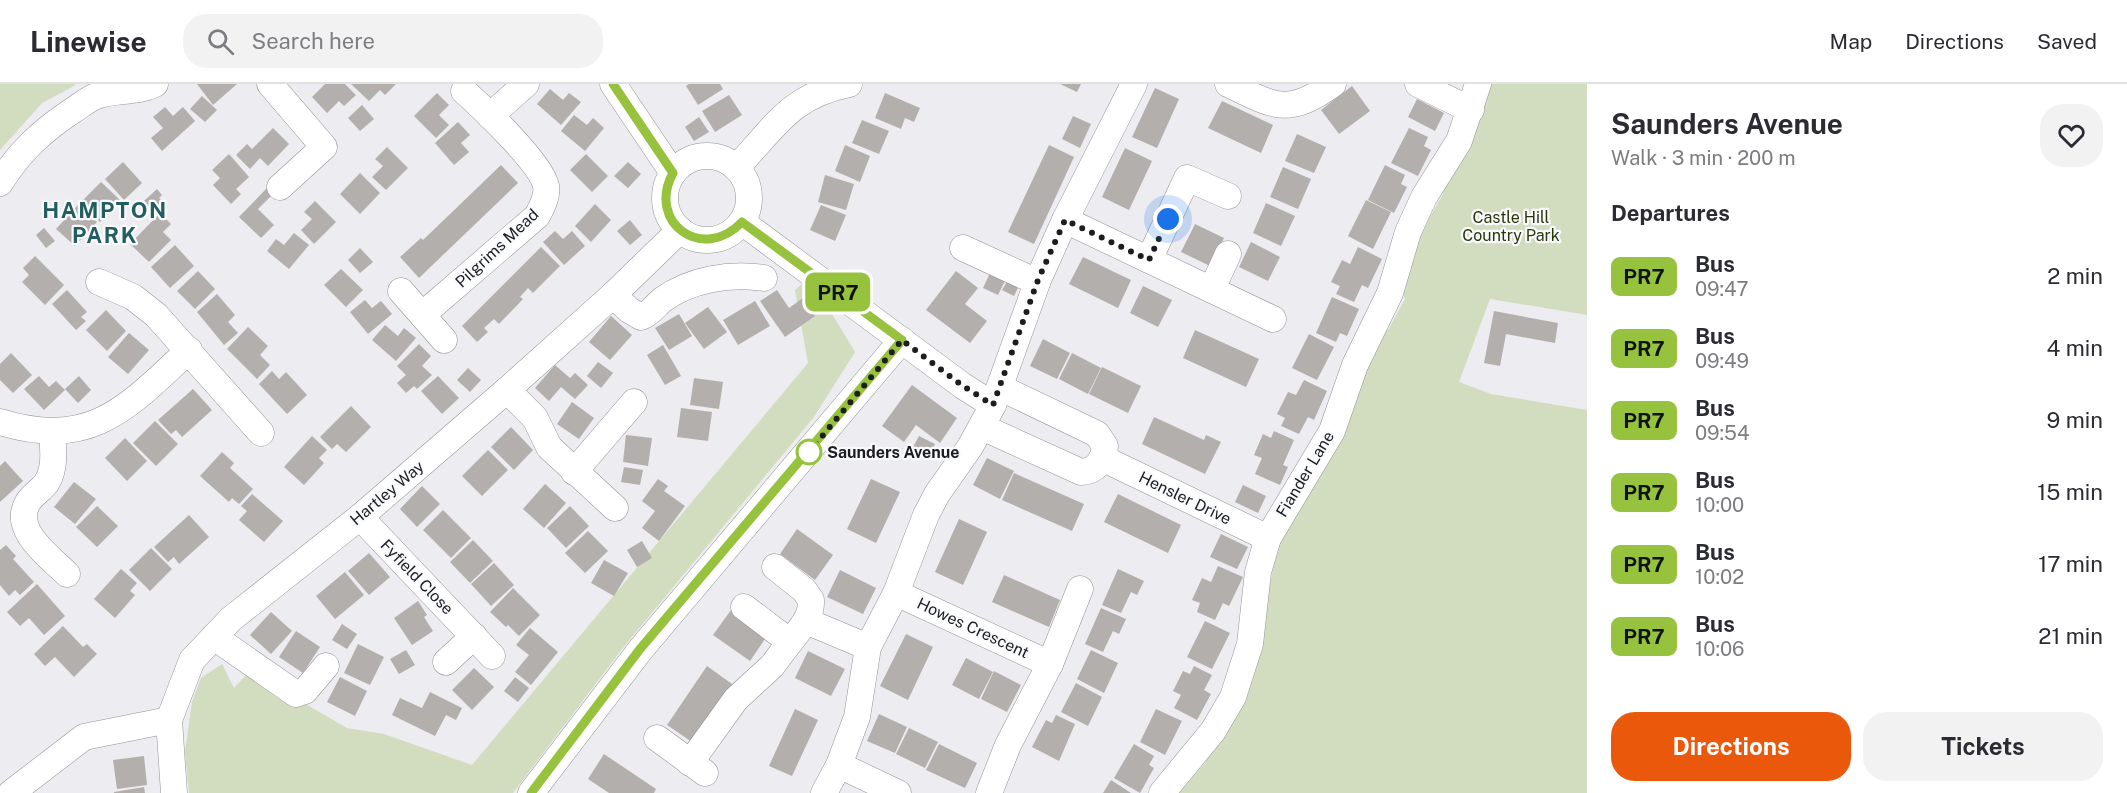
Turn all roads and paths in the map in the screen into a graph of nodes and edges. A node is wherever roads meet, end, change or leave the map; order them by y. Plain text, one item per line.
1 (156, 84) edge
2 (270, 84) edge
3 (526, 84) edge
4 (613, 84) edge
5 (849, 84) edge
6 (1134, 84) edge
7 (1228, 84) edge
8 (1333, 84) edge
9 (1418, 84) edge
10 (1478, 84) edge
11 (464, 91) dead end
12 (1471, 110) junction
13 (490, 116) junction
14 (737, 167) junction
15 (673, 173) junction
16 (0, 183) edge
17 (280, 187) dead end
18 (1228, 196) dead end
19 (1065, 220) junction
20 (742, 222) junction
21 (680, 230) junction
22 (963, 248) dead end
23 (1227, 254) dead end
24 (1149, 260) junction
25 (764, 278) dead end
26 (99, 282) dead end
27 (1037, 282) junction
28 (1212, 289) junction
29 (400, 291) dead end
30 (613, 295) junction
31 (422, 315) junction
32 (1273, 319) dead end
33 (444, 340) dead end
34 (902, 340) junction
35 (189, 350) junction
36 (507, 390) junction
37 (634, 402) dead end
38 (992, 407) junction
39 (0, 422) edge
40 (52, 432) junction
41 (261, 433) dead end
42 (1102, 458) junction
43 (574, 472) junction
44 (615, 508) dead end
45 (360, 517) junction
46 (1268, 538) junction
47 (775, 567) dead end
48 (67, 574) dead end
49 (1080, 589) dead end
50 (896, 592) junction
51 (744, 607) dead end
52 (806, 621) junction
53 (474, 636) junction
54 (214, 637) junction
55 (790, 642) junction
56 (868, 647) junction
57 (492, 656) dead end
58 (446, 662) dead end
59 (1050, 664) junction
60 (326, 666) dead end
61 (169, 720) junction
62 (657, 738) dead end
63 (839, 765) junction
64 (11, 793) edge
65 (174, 793) edge
66 (531, 793) edge
67 (824, 793) edge
68 (898, 793) edge
69 (988, 793) edge
70 (1162, 793) edge

1 - 16 street
2 - 17 street
3 - 13 street
4 - 15 street
5 - 14 street
6 - 19 street
7 - 8 street
9 - 12 street
10 - 12 street, Fiander Lane
11 - 13 street, Pilgrims Mead
12 - 46 street, Fiander Lane
13 - 31 street, Pilgrims Mead
14 - 15 street
14 - 20 street
15 - 21 street
18 - 24 street
19 - 24 street
19 - 27 street
20 - 21 street
20 - 34 street
21 - 30 street, Hartley Way
22 - 27 street
23 - 28 street
24 - 28 street
25 - 30 street
26 - 35 street
27 - 38 street
28 - 32 street
29 - 31 street
30 - 36 street, Hartley Way
31 - 33 street
34 - 38 street
34 - 66 street
35 - 40 street
35 - 41 street
36 - 43 street
36 - 45 street, Hartley Way
37 - 43 street
38 - 42 street
38 - 42 street
38 - 50 street
39 - 40 street
40 - 48 street
42 - 46 street, Hensler Drive
43 - 44 street
45 - 53 street, Fyfield Close
45 - 54 street, Hartley Way
46 - 70 street, Fiander Lane
47 - 52 street
49 - 59 street, Howes Crescent
50 - 56 street
50 - 59 street, Howes Crescent
51 - 55 street
52 - 55 street
52 - 56 street
53 - 57 street, Fyfield Close
53 - 58 street
54 - 60 street
54 - 61 street, Hartley Way
55 - 62 street
56 - 63 street
59 - 69 street, Howes Crescent
61 - 64 street
61 - 65 street, Hartley Way
63 - 67 street
63 - 68 street

